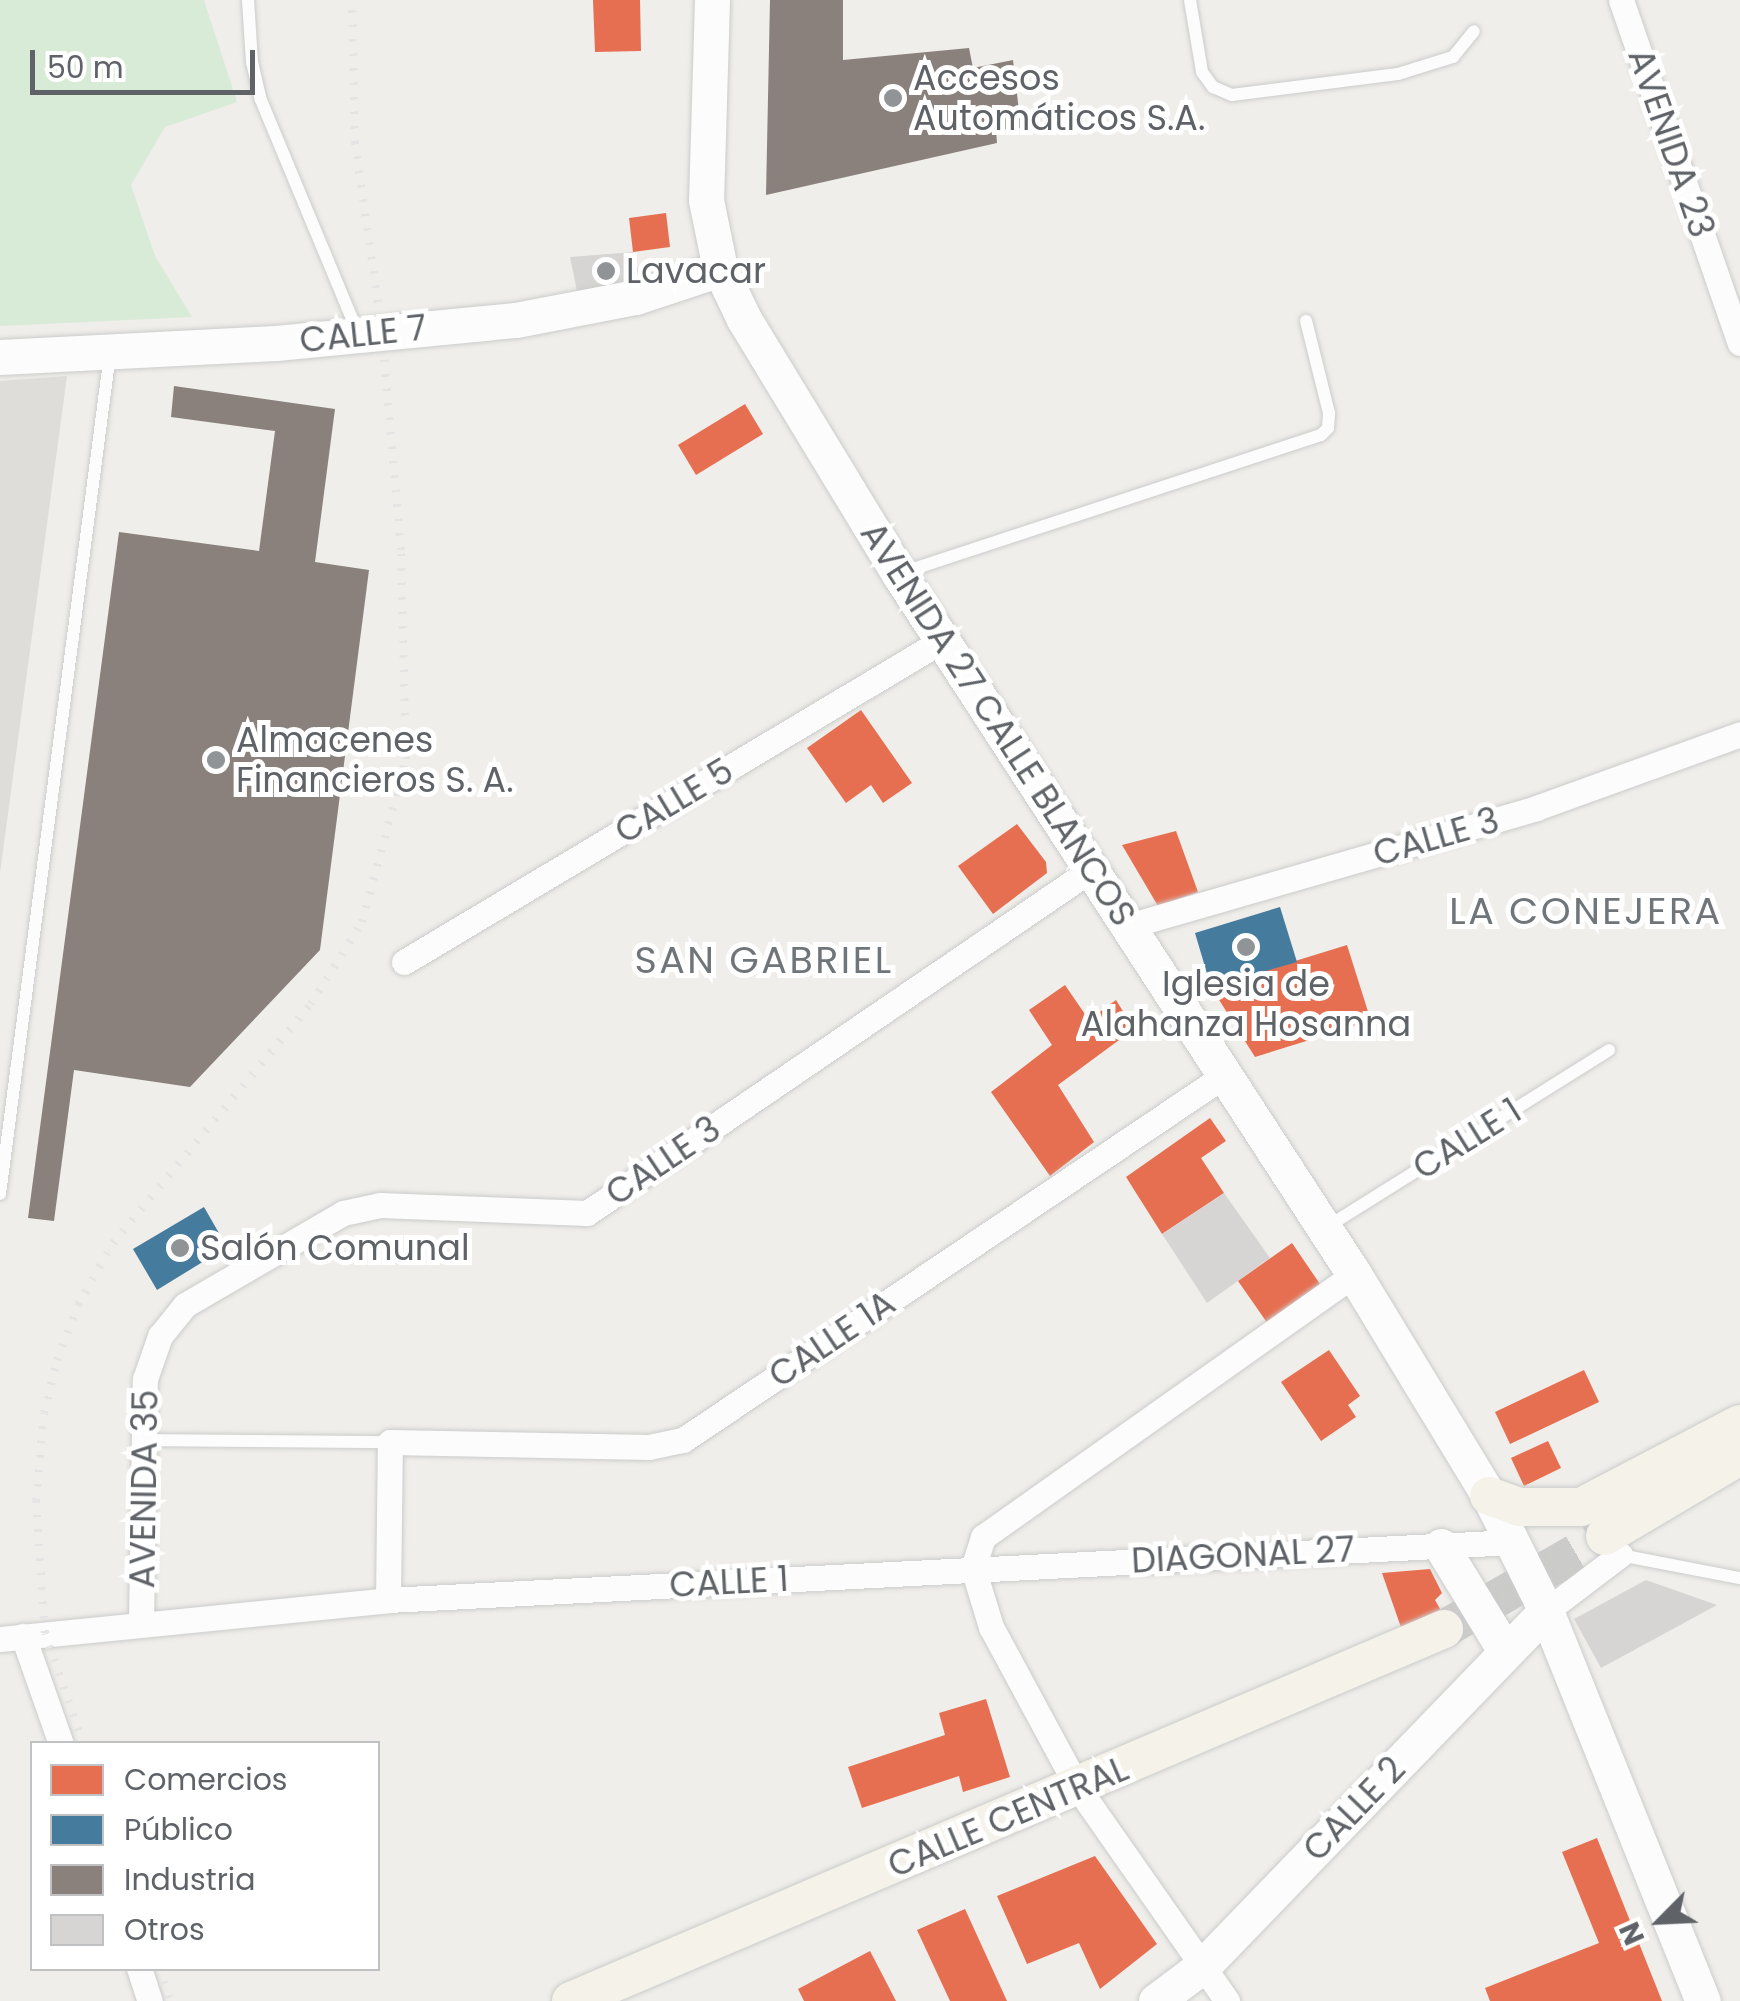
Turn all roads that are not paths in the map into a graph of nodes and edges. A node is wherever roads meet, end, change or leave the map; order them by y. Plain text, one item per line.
1 (248, 0) edge
2 (712, 0) edge
3 (1190, 0) edge
4 (1621, 0) edge
5 (1474, 31) dead end
6 (720, 270) junction
7 (1306, 321) dead end
8 (358, 334) junction
9 (1740, 344) edge
10 (110, 351) junction
11 (0, 357) edge
12 (900, 574) junction
13 (942, 640) junction
14 (1740, 734) edge
15 (1092, 869) junction
16 (1128, 926) junction
17 (404, 962) dead end
18 (1610, 1050) dead end
19 (1224, 1074) junction
20 (0, 1194) edge
21 (1325, 1228) junction
22 (1354, 1274) junction
23 (185, 1305) joint
24 (1740, 1424) edge
25 (144, 1440) junction
26 (390, 1442) junction
27 (1740, 1456) edge
28 (1489, 1496) junction
29 (1512, 1542) junction
30 (1613, 1545) junction
31 (1441, 1546) junction
32 (973, 1568) junction
33 (1740, 1578) edge
34 (388, 1600) junction
35 (1546, 1611) junction
36 (141, 1624) junction
37 (1444, 1629) tunnel mouth
38 (12, 1638) edge
39 (1505, 1651) junction
40 (61, 1741) edge
41 (1078, 1788) junction
42 (1204, 1965) junction
43 (139, 1971) edge
44 (150, 2001) edge
45 (571, 2001) edge
46 (1156, 2001) edge
47 (1227, 2001) edge
48 (1703, 2001) edge

1 - 8 lane
2 - 6 main road, AVENIDA 27 CALLE BLANCOS
3 - 5 lane
4 - 9 street, AVENIDA 23
6 - 8 main road, CALLE 7
6 - 12 main road, AVENIDA 27 CALLE BLANCOS
7 - 12 lane
8 - 10 main road, CALLE 7
10 - 11 main road, CALLE 7
10 - 20 lane
12 - 13 main road, AVENIDA 27 CALLE BLANCOS
13 - 15 main road, AVENIDA 27 CALLE BLANCOS
13 - 17 street, CALLE 5
14 - 16 street, CALLE 3
15 - 16 main road, AVENIDA 27 CALLE BLANCOS
15 - 23 street, CALLE 3
16 - 19 main road, AVENIDA 27 CALLE BLANCOS
18 - 21 lane, CALLE 1
19 - 21 main road, AVENIDA 27 CALLE BLANCOS
19 - 26 street, CALLE 1A
21 - 22 main road, AVENIDA 27 CALLE BLANCOS
22 - 28 main road, AVENIDA 27 CALLE BLANCOS
22 - 32 street
23 - 25 street, AVENIDA 35
24 - 28 main road
25 - 26 lane
25 - 36 street, AVENIDA 35
26 - 34 street
27 - 30 main road
28 - 29 main road, AVENIDA 27 CALLE BLANCOS
29 - 31 street, DIAGONAL 27
29 - 35 main road, AVENIDA 27 CALLE BLANCOS
30 - 33 lane
30 - 35 street
31 - 32 street, DIAGONAL 27
31 - 39 main road
32 - 34 street, CALLE 1
32 - 41 street
34 - 36 street, CALLE 1
35 - 39 main road, CALLE 2
35 - 48 main road, AVENIDA 27 CALLE BLANCOS
36 - 38 street, CALLE 1
37 - 41 main road, CALLE CENTRAL
38 - 40 street
39 - 42 main road, CALLE 2
41 - 42 street
41 - 45 main road, CALLE CENTRAL
42 - 46 main road, CALLE 2
42 - 47 street
43 - 44 street

